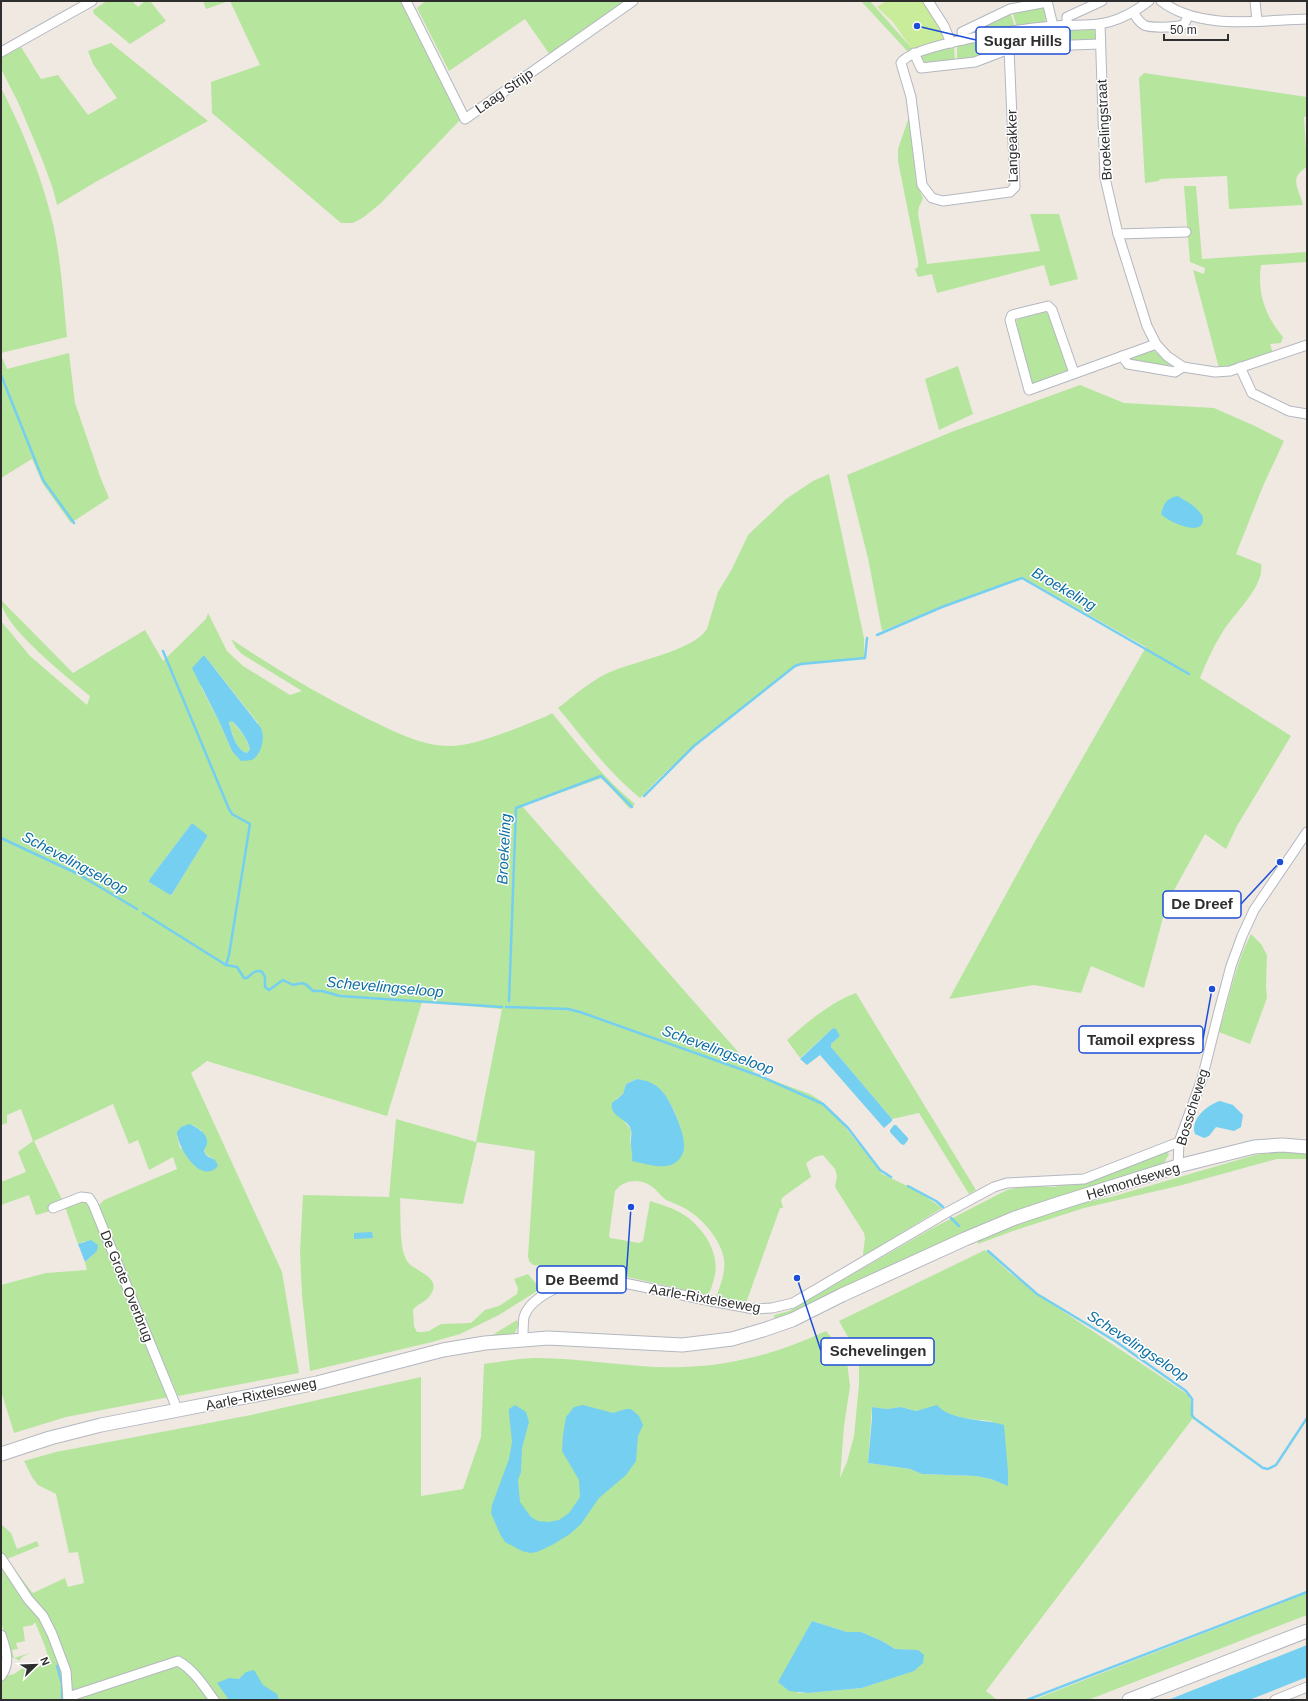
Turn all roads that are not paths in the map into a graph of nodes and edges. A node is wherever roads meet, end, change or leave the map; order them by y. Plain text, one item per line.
1 (92, 1) edge
2 (406, 1) edge
3 (633, 1) edge
4 (928, 1) edge
5 (1047, 1) edge
6 (1102, 1) edge
7 (1149, 1) edge
8 (1162, 1) edge
9 (1256, 1) edge
10 (1134, 12) junction
11 (1188, 16) junction
12 (1307, 19) edge
13 (1257, 20) junction
14 (1100, 24) junction
15 (1067, 25) junction
16 (1053, 26) junction
17 (1007, 32) junction
18 (963, 40) junction
19 (952, 43) junction
20 (1100, 44) junction
21 (1009, 49) junction
22 (1, 52) edge
23 (913, 53) junction
24 (1186, 232) dead end
25 (1118, 234) junction
26 (1156, 344) junction
27 (1307, 345) edge
28 (1122, 356) junction
29 (1183, 367) junction
30 (1240, 368) junction
31 (1074, 373) junction
32 (1307, 414) edge
33 (1306, 835) edge
34 (1179, 1142) junction
35 (1307, 1147) edge
36 (1178, 1166) junction
37 (53, 1208) dead end
38 (946, 1213) joint
39 (965, 1239) joint
40 (523, 1339) junction
41 (178, 1411) junction
42 (1, 1454) edge
43 (1, 1558) edge
44 (1307, 1631) edge
45 (1, 1634) edge
46 (1, 1676) edge
47 (1307, 1687) edge
48 (68, 1699) edge
49 (214, 1700) edge
50 (1129, 1700) edge
51 (1275, 1700) edge

1 - 22 street
2 - 3 street, Laag Strijp
4 - 19 street
5 - 16 street
5 - 18 street
6 - 15 street
7 - 10 street
8 - 11 street
9 - 13 street
10 - 11 street
10 - 14 street
11 - 13 street
12 - 13 street
14 - 15 street
14 - 20 street, Broekelingstraat
15 - 16 street
16 - 17 street
17 - 18 street
17 - 21 street, Langeakker
18 - 19 street
19 - 23 street
20 - 21 street
20 - 25 street, Broekelingstraat
21 - 23 street
21 - 23 street, Langeakker
24 - 25 street
25 - 26 street, Broekelingstraat
26 - 28 street
26 - 29 street, Broekelingstraat
27 - 30 street, Broekelingstraat
28 - 29 street, Broekelingstraat
28 - 31 street
29 - 30 street, Broekelingstraat
30 - 32 street
31 - 31 street
33 - 34 street, Bosscheweg
34 - 36 street, Bosscheweg
34 - 38 street, Helmondseweg
35 - 36 street, Helmondseweg
36 - 39 street, Helmondseweg
37 - 41 street, De Grote Overbrug
38 - 40 street, Aarle-Rixtelseweg
39 - 40 street, Aarle-Rixtelseweg
40 - 41 street, Aarle-Rixtelseweg
41 - 42 street, Aarle-Rixtelseweg
43 - 48 street
44 - 50 street
45 - 46 street
47 - 51 street
48 - 49 street

